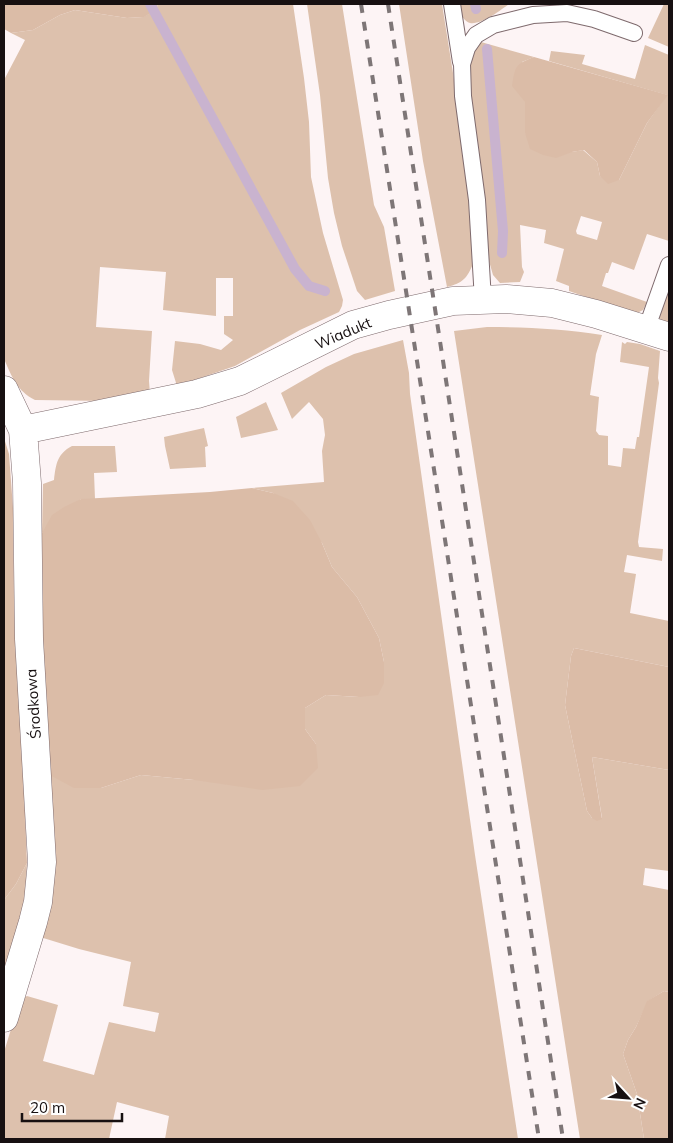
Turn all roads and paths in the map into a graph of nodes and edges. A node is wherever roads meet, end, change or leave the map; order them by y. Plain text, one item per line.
1 (452, 4) edge
2 (634, 33) dead end
3 (462, 64) junction
4 (669, 265) edge
5 (484, 300) junction
6 (658, 334) edge
7 (4, 390) edge
8 (23, 430) junction
9 (4, 1018) edge

1 - 3 lane
2 - 3 lane
3 - 5 lane
4 - 6 lane
5 - 6 street, Wiadukt
5 - 8 street, Wiadukt
7 - 8 street, Środkowa
8 - 9 street, Środkowa

